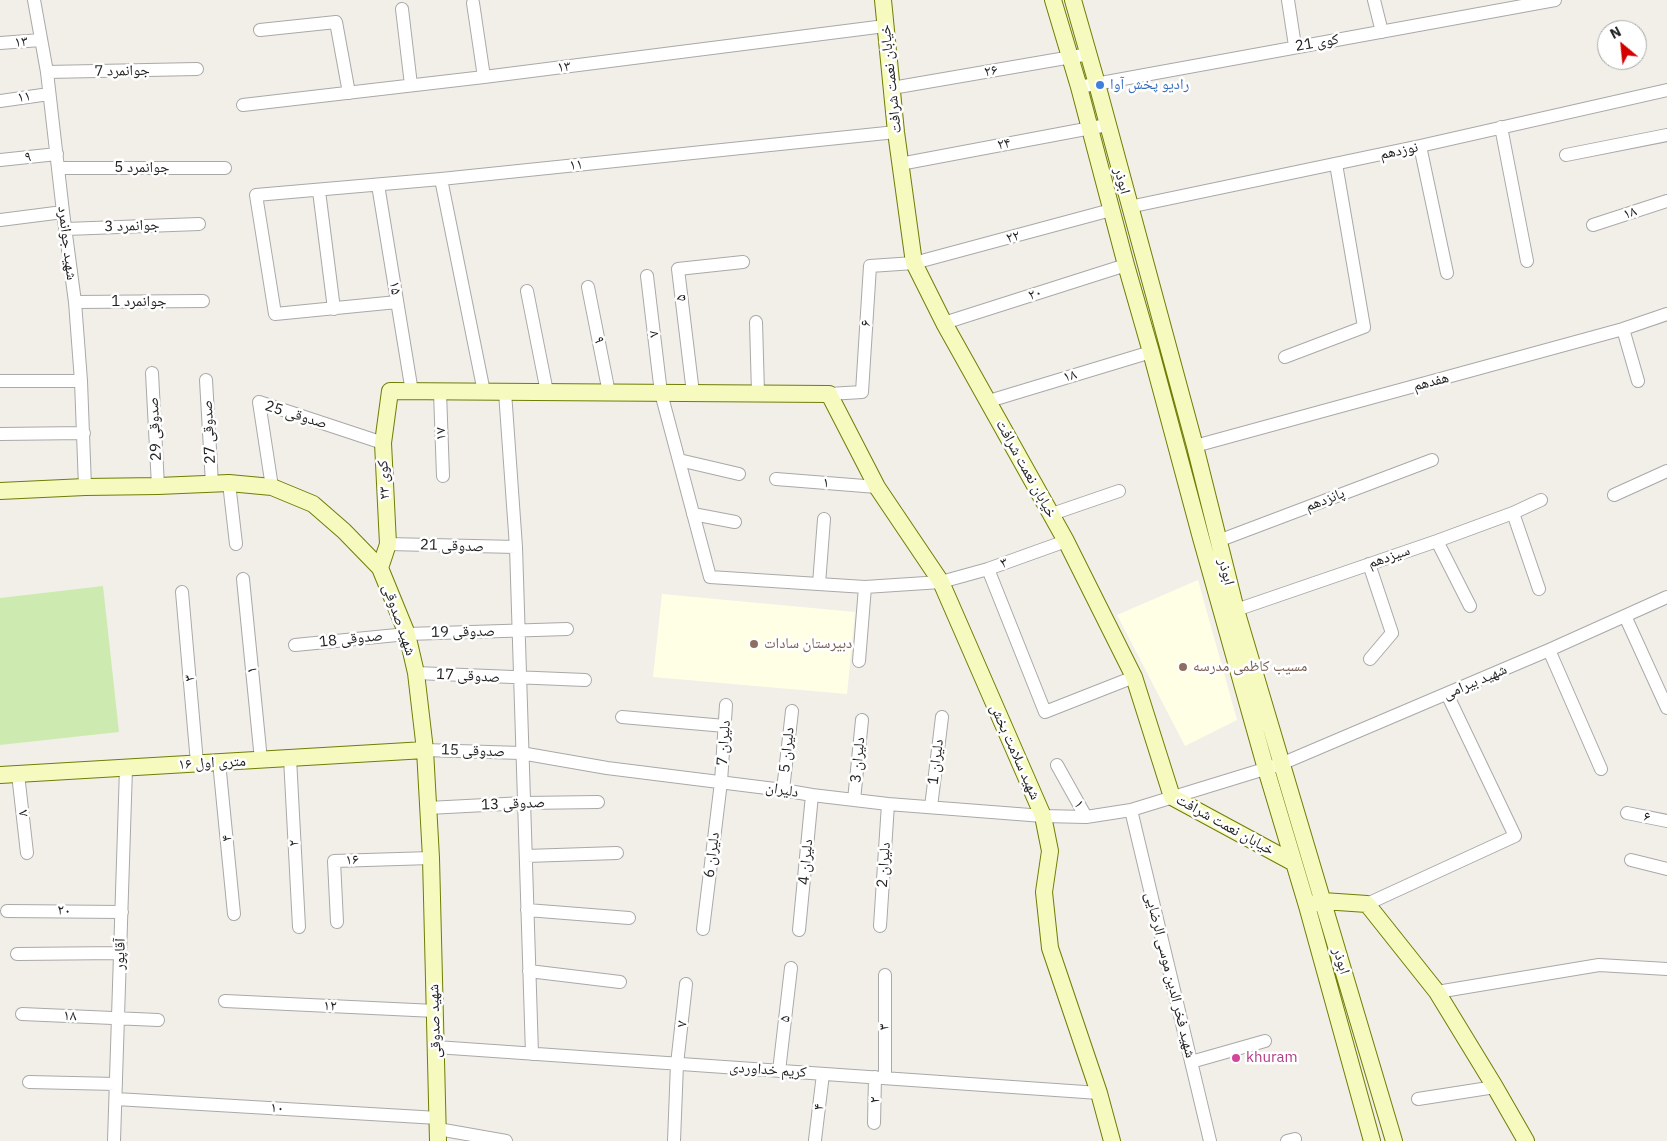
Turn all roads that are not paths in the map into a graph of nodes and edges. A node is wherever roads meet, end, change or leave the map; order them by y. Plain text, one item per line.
1 (34, 0) edge
2 (883, 0) edge
3 (1054, 0) edge
4 (1072, 0) edge
5 (1288, 0) edge
6 (1374, 0) edge
7 (1555, 0) edge
8 (473, 3) dead end
9 (402, 9) dead end
10 (885, 26) junction
11 (260, 30) dead end
12 (1382, 32) junction
13 (41, 40) junction
14 (0, 43) edge
15 (1295, 46) junction
16 (1089, 54) junction
17 (1071, 57) junction
18 (197, 70) dead end
19 (47, 72) junction
20 (484, 77) junction
21 (1097, 84) junction
22 (412, 85) junction
23 (1080, 87) junction
24 (892, 88) junction
25 (1667, 90) edge
26 (349, 93) junction
27 (49, 94) junction
28 (0, 101) edge
29 (243, 105) dead end
30 (1107, 125) junction
31 (1501, 127) junction
32 (1090, 128) junction
33 (896, 132) junction
34 (1667, 136) edge
35 (1420, 146) junction
36 (57, 154) junction
37 (1566, 155) dead end
38 (0, 160) edge
39 (900, 164) junction
40 (1336, 164) junction
41 (59, 168) junction
42 (226, 168) dead end
43 (441, 179) junction
44 (378, 185) junction
45 (318, 191) junction
46 (1667, 201) edge
47 (1129, 207) junction
48 (1111, 210) junction
49 (62, 212) junction
50 (0, 220) edge
51 (199, 224) dead end
52 (1593, 225) dead end
53 (66, 229) junction
54 (1527, 260) dead end
55 (743, 262) dead end
56 (914, 263) junction
57 (1126, 265) junction
58 (1447, 273) dead end
59 (647, 276) dead end
60 (588, 287) dead end
61 (527, 291) dead end
62 (203, 301) dead end
63 (75, 302) junction
64 (397, 302) junction
65 (334, 309) junction
66 (1667, 314) edge
67 (756, 322) dead end
68 (944, 323) junction
69 (1623, 329) junction
70 (1151, 352) junction
71 (1285, 357) dead end
72 (152, 373) dead end
73 (206, 380) dead end
74 (81, 381) junction
75 (1638, 381) dead end
76 (0, 382) edge
77 (412, 392) junction
78 (440, 392) junction
79 (484, 392) junction
80 (504, 392) junction
81 (547, 392) junction
82 (609, 393) junction
83 (661, 393) junction
84 (693, 393) junction
85 (758, 393) junction
86 (829, 394) junction
87 (988, 401) junction
88 (84, 433) junction
89 (0, 434) edge
90 (382, 443) junction
91 (1195, 446) junction
92 (679, 460) junction
93 (1432, 460) dead end
94 (1667, 471) edge
95 (739, 474) dead end
96 (443, 476) dead end
97 (776, 479) dead end
98 (229, 483) junction
99 (212, 484) junction
100 (158, 486) junction
101 (272, 486) junction
102 (85, 487) junction
103 (877, 487) junction
104 (0, 491) edge
105 (1119, 491) dead end
106 (1614, 495) dead end
107 (1541, 500) dead end
108 (1513, 513) junction
109 (693, 514) junction
110 (1052, 514) junction
111 (824, 519) dead end
112 (735, 522) dead end
113 (1066, 541) junction
114 (1218, 541) junction
115 (1437, 541) junction
116 (236, 544) dead end
117 (388, 544) junction
118 (516, 547) junction
119 (1369, 564) junction
120 (380, 568) junction
121 (988, 569) junction
122 (243, 579) dead end
123 (941, 582) junction
124 (819, 584) junction
125 (865, 587) junction
126 (1539, 589) dead end
127 (182, 592) dead end
128 (1667, 597) edge
129 (1470, 606) dead end
130 (1236, 610) junction
131 (1625, 616) junction
132 (567, 630) dead end
133 (518, 631) junction
134 (407, 634) junction
135 (295, 645) dead end
136 (1549, 650) junction
137 (1370, 658) dead end
138 (859, 661) dead end
139 (416, 673) junction
140 (1134, 677) junction
141 (520, 678) junction
142 (585, 680) dead end
143 (1447, 694) junction
144 (726, 704) dead end
145 (1667, 708) edge
146 (792, 711) dead end
147 (622, 717) dead end
148 (942, 717) dead end
149 (862, 720) dead end
150 (725, 726) junction
151 (425, 750) junction
152 (521, 753) junction
153 (290, 758) junction
154 (262, 760) junction
155 (219, 762) junction
156 (197, 763) junction
157 (1057, 764) dead end
158 (1273, 766) junction
159 (126, 768) junction
160 (1601, 769) dead end
161 (18, 774) junction
162 (0, 775) edge
163 (721, 782) junction
164 (783, 790) junction
165 (812, 795) junction
166 (1172, 797) junction
167 (854, 800) junction
168 (598, 802) dead end
169 (524, 803) junction
170 (888, 804) junction
171 (931, 807) junction
172 (428, 808) junction
173 (1131, 810) junction
174 (1627, 813) dead end
175 (1043, 816) junction
176 (1086, 817) junction
177 (1667, 821) edge
178 (27, 853) dead end
179 (617, 853) dead end
180 (526, 856) junction
181 (431, 858) junction
182 (1631, 860) dead end
183 (1294, 863) junction
184 (1667, 869) edge
185 (1323, 902) junction
186 (1368, 904) junction
187 (1307, 906) junction
188 (527, 910) junction
189 (7, 911) dead end
190 (122, 912) junction
191 (234, 914) dead end
192 (629, 918) dead end
193 (337, 922) dead end
194 (880, 926) dead end
195 (299, 927) dead end
196 (703, 928) dead end
197 (799, 930) dead end
198 (120, 953) junction
199 (17, 954) dead end
200 (792, 968) dead end
201 (1667, 969) edge
202 (529, 971) junction
203 (886, 975) dead end
204 (620, 982) dead end
205 (686, 984) dead end
206 (1437, 992) junction
207 (225, 1001) dead end
208 (435, 1011) junction
209 (22, 1014) dead end
210 (118, 1018) junction
211 (158, 1020) dead end
212 (1265, 1041) dead end
213 (436, 1047) junction
214 (532, 1054) junction
215 (1191, 1062) junction
216 (677, 1064) junction
217 (779, 1071) junction
218 (823, 1074) junction
219 (880, 1078) junction
220 (29, 1082) dead end
221 (116, 1084) junction
222 (1495, 1087) junction
223 (1099, 1092) junction
224 (116, 1099) junction
225 (1418, 1099) dead end
226 (874, 1123) dead end
227 (438, 1129) edge
228 (815, 1140) dead end
229 (114, 1141) edge
230 (506, 1141) edge
231 (674, 1141) edge
232 (1112, 1141) edge
233 (1210, 1141) edge
234 (1372, 1141) edge
235 (1394, 1141) edge
236 (1526, 1141) edge

1 - 13 street, شهید جوانمرد
2 - 10 main road, خیابان نعمت شرافت
3 - 17 main road, ابوذر
4 - 16 main road, ابوذر
5 - 15 street
6 - 12 street
7 - 12 street, کوی 21
8 - 20 street
9 - 22 street
10 - 20 street, ۱۳
10 - 24 main road, خیابان نعمت شرافت
11 - 26 street
12 - 15 street, کوی 21
13 - 14 street, ۱۳
13 - 19 street, شهید جوانمرد
15 - 21 street, کوی 21
16 - 17 street, ۲۶
16 - 21 main road, ابوذر
17 - 23 main road, ابوذر
17 - 24 street, ۲۶
18 - 19 street, جوانمرد 7
19 - 27 street, شهید جوانمرد
20 - 22 street, ۱۳
21 - 23 street, کوی 21
21 - 30 main road, ابوذر
22 - 26 street, ۱۳
23 - 32 main road, ابوذر
24 - 33 main road, خیابان نعمت شرافت
25 - 31 street, نوزدهم
26 - 29 street, ۱۳
27 - 28 street, ۱۱
27 - 36 street, شهید جوانمرد
30 - 32 street, ۲۴
30 - 47 main road, ابوذر
31 - 35 street, نوزدهم
31 - 54 street
32 - 39 street, ۲۴
32 - 48 main road, ابوذر
33 - 39 main road, خیابان نعمت شرافت
33 - 43 street, ۱۱
34 - 37 street
35 - 40 street, نوزدهم
35 - 58 street
36 - 38 street, ۹
36 - 41 street, شهید جوانمرد
39 - 56 main road, خیابان نعمت شرافت
40 - 47 street, نوزدهم
40 - 71 street
41 - 42 street, جوانمرد 5
41 - 49 street, شهید جوانمرد
43 - 44 street, ۱۱
43 - 79 street
44 - 45 street, ۱۱
44 - 64 street, ۱۵
45 - 65 street
45 - 65 street, ۱۱
46 - 52 street, ۱۸
47 - 91 main road, ابوذر
48 - 56 street, ۲۲
48 - 57 main road, ابوذر
49 - 50 street
49 - 53 street, شهید جوانمرد
51 - 53 street, جوانمرد 3
53 - 63 street, شهید جوانمرد
55 - 84 street, ۵
56 - 68 main road, خیابان نعمت شرافت
56 - 86 street, ۶
57 - 68 street, ۲۰
57 - 70 main road, ابوذر
59 - 83 street, ۷
60 - 82 street, ۹
61 - 81 street
62 - 63 street, جوانمرد 1
63 - 74 street, شهید جوانمرد
64 - 65 street
64 - 77 street, ۱۵
66 - 69 street, هفدهم
67 - 85 street
68 - 87 main road, خیابان نعمت شرافت
69 - 75 street
69 - 91 street, هفدهم
70 - 87 street, ۱۸
70 - 158 main road, ابوذر
72 - 100 street, صدوقی 29
73 - 99 street, صدوقی 27
74 - 76 street
74 - 88 street, شهید جوانمرد
77 - 78 main road
77 - 90 main road, کوی ۲۳
78 - 79 main road
78 - 96 street, ۱۷
79 - 80 main road
80 - 81 main road
80 - 118 street
81 - 82 main road
82 - 83 main road
83 - 84 main road
83 - 92 street, ۷
84 - 85 main road
85 - 86 main road
86 - 103 main road, شهید سلامت بخش
87 - 110 main road, خیابان نعمت شرافت
88 - 89 street
88 - 102 street, شهید جوانمرد
90 - 101 street, صدوقی 25
90 - 117 main road, کوی ۲۳
91 - 114 main road, ابوذر
92 - 95 street
92 - 109 street, ۷
93 - 114 street, پانزدهم
94 - 106 street
97 - 103 street, ۱
98 - 99 main road, شهید صدوقی
98 - 101 main road, شهید صدوقی
98 - 116 street
99 - 100 main road, شهید صدوقی
100 - 102 main road, شهید صدوقی
101 - 120 main road, شهید صدوقی
102 - 104 main road, شهید صدوقی
103 - 123 main road, شهید سلامت بخش
105 - 110 street
107 - 108 street, سیزدهم
108 - 115 street, سیزدهم
108 - 126 street
109 - 112 street
109 - 124 street, ۳
110 - 113 main road, خیابان نعمت شرافت
111 - 124 street
113 - 121 street, ۳
113 - 140 main road, خیابان نعمت شرافت
114 - 130 main road, ابوذر
115 - 119 street, سیزدهم
115 - 129 street
117 - 118 street, صدوقی 21
117 - 120 main road, کوی ۲۳
118 - 133 street
119 - 130 street, سیزدهم
119 - 137 street
120 - 134 main road, شهید صدوقی
121 - 123 street, ۳
121 - 140 street
122 - 154 street, ۱
123 - 125 street, ۳
123 - 175 main road, شهید سلامت بخش
124 - 125 street, ۳
125 - 138 street
127 - 156 street, ۳
128 - 131 street, شهید بیرامی
130 - 158 main road, ابوذر
131 - 136 street, شهید بیرامی
131 - 145 street
132 - 133 street, صدوقی 19
133 - 134 street, صدوقی 19
133 - 141 street
134 - 135 street, صدوقی 18
134 - 139 main road, شهید صدوقی
136 - 143 street, شهید بیرامی
136 - 160 street
139 - 141 street, صدوقی 17
139 - 151 main road, شهید صدوقی
140 - 166 main road, خیابان نعمت شرافت
141 - 142 street, صدوقی 17
141 - 152 street
143 - 158 street, شهید بیرامی
143 - 186 street
144 - 150 street, دلیران 7
146 - 164 street, دلیران 5
147 - 150 street
148 - 171 street, دلیران 1
149 - 167 street, دلیران 3
150 - 163 street, دلیران 7
151 - 152 street, صدوقی 15
151 - 153 main road, ۱۶ متری اول
151 - 172 main road, شهید صدوقی
152 - 163 street, دلیران
152 - 169 street
153 - 154 main road, ۱۶ متری اول
153 - 195 street, ۲
154 - 155 main road, ۱۶ متری اول
155 - 156 main road, ۱۶ متری اول
155 - 191 street, ۴
156 - 159 main road, ۱۶ متری اول
157 - 176 street, ۱
158 - 166 street, شهید بیرامی
158 - 183 main road, ابوذر
158 - 185 main road, ابوذر
159 - 161 main road, ۱۶ متری اول
159 - 190 street, آقاپور
161 - 162 main road, ۱۶ متری اول
161 - 178 street, ۸
163 - 164 street, دلیران
163 - 196 street, دلیران 6
164 - 165 street, دلیران
165 - 167 street, دلیران
165 - 197 street, دلیران 4
166 - 173 street, دلیران
166 - 183 main road, خیابان نعمت شرافت
167 - 170 street, دلیران
168 - 169 street, صدوقی 13
169 - 172 street, صدوقی 13
169 - 180 street
170 - 171 street, دلیران
170 - 194 street, دلیران 2
171 - 175 street, دلیران
172 - 181 main road, شهید صدوقی
173 - 176 street, دلیران
173 - 215 street, شهید فخر الدین موسی الرضایی
174 - 177 street, ۶
175 - 176 street, دلیران
175 - 223 main road, شهید سلامت بخش
179 - 180 street
180 - 188 street
181 - 193 street, ۱۶
181 - 208 main road, شهید صدوقی
182 - 184 street
183 - 187 main road, ابوذر
185 - 186 main road
185 - 187 main road
185 - 235 main road, ابوذر
186 - 206 main road
187 - 234 main road, ابوذر
188 - 192 street
188 - 202 street
189 - 190 street, ۲۰
190 - 198 street, آقاپور
198 - 199 street
198 - 210 street, آقاپور
200 - 217 street, ۵
201 - 206 street
202 - 204 street
202 - 214 street
203 - 219 street, ۳
205 - 216 street, ۷
206 - 222 main road
207 - 208 street, ۱۲
208 - 213 main road, شهید صدوقی
209 - 210 street, ۱۸
210 - 211 street, ۱۸
210 - 221 street, آقاپور
212 - 215 street
213 - 214 street, کریم خداوردی
213 - 227 main road, شهید صدوقی
214 - 216 street, کریم خداوردی
215 - 233 street, شهید فخر الدین موسی الرضایی
216 - 217 street, کریم خداوردی
216 - 231 street, ۷
217 - 218 street, کریم خداوردی
218 - 219 street, کریم خداوردی
218 - 228 street, ۴
219 - 223 street, کریم خداوردی
219 - 226 street, ۲
220 - 221 street
221 - 224 street, آقاپور
222 - 225 street
222 - 236 main road
223 - 232 main road, شهید سلامت بخش
224 - 227 street, ۱۰
224 - 229 street, آقاپور
227 - 230 street, ۱۰

